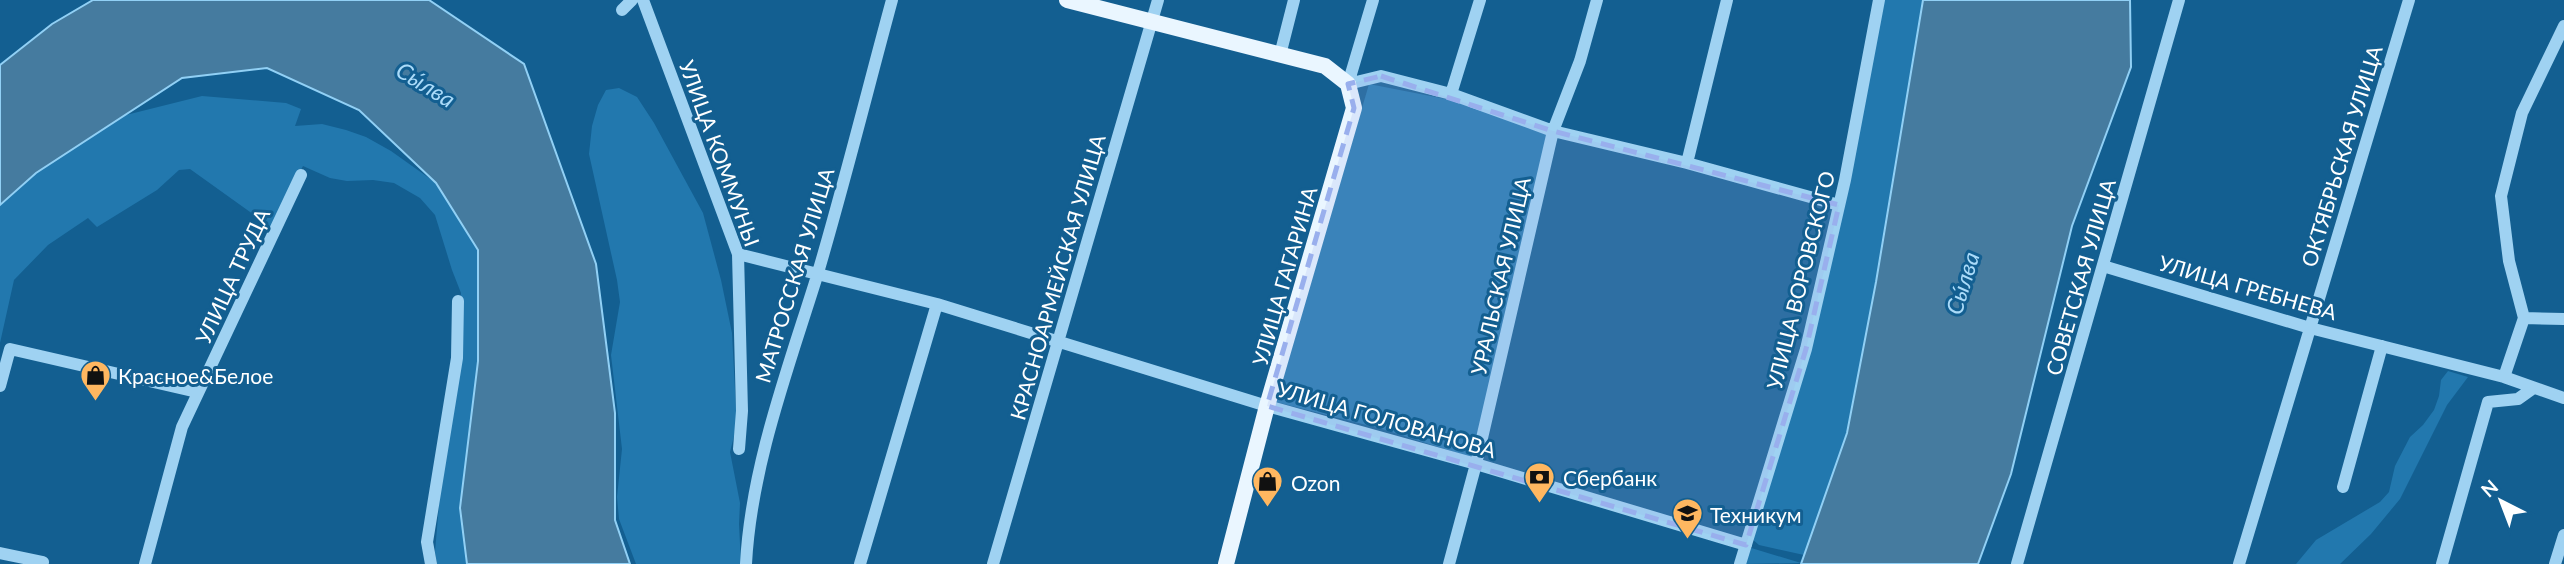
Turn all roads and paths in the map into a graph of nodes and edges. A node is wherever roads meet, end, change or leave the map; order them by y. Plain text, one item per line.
1 (632, 0) edge
2 (643, 0) edge
3 (892, 0) edge
4 (1067, 0) edge
5 (1158, 0) edge
6 (1294, 0) edge
7 (1373, 0) edge
8 (1480, 0) edge
9 (1597, 0) edge
10 (1727, 0) edge
11 (1878, 0) edge
12 (2179, 0) edge
13 (2409, 0) edge
14 (622, 10) dead end
15 (1152, 21) junction
16 (2564, 26) edge
17 (1280, 55) junction
18 (1348, 84) junction
19 (1451, 94) junction
20 (1553, 131) junction
21 (1687, 163) junction
22 (301, 175) dead end
23 (1839, 205) junction
24 (738, 254) junction
25 (2104, 266) junction
26 (817, 275) junction
27 (458, 301) dead end
28 (937, 304) junction
29 (2524, 318) junction
30 (2564, 319) edge
31 (2309, 328) junction
32 (1059, 342) junction
33 (2382, 346) junction
34 (2504, 377) junction
35 (0, 386) edge
36 (2532, 389) junction
37 (197, 392) junction
38 (2564, 398) edge
39 (1268, 406) junction
40 (739, 449) dead end
41 (1476, 464) junction
42 (2343, 487) dead end
43 (2564, 535) edge
44 (1746, 544) junction
45 (0, 553) edge
46 (43, 562) dead end
47 (145, 564) edge
48 (431, 564) edge
49 (746, 564) edge
50 (860, 564) edge
51 (993, 564) edge
52 (1226, 564) edge
53 (1449, 564) edge
54 (1740, 564) edge
55 (2017, 564) edge
56 (2239, 564) edge
57 (2442, 564) edge
58 (2555, 564) edge

1 - 14 street
2 - 24 street, УЛИЦА КОММУНЫ
3 - 26 street, МАТРОССКАЯ УЛИЦА
4 - 15 main road
5 - 15 street, КРАСНОАРМЕЙСКАЯ УЛИЦА
6 - 17 street
7 - 18 street, УЛИЦА ГАГАРИНА
8 - 19 street
9 - 20 street, УРАЛЬСКАЯ УЛИЦА
10 - 21 street
11 - 23 street, УЛИЦА ВОРОВСКОГО
12 - 25 street, СОВЕТСКАЯ УЛИЦА
13 - 31 street, ОКТЯБРЬСКАЯ УЛИЦА
15 - 17 main road
15 - 32 street, КРАСНОАРМЕЙСКАЯ УЛИЦА
16 - 29 street
17 - 18 main road
18 - 19 street
18 - 39 main road, УЛИЦА ГАГАРИНА
19 - 20 street
20 - 21 street
20 - 41 street, УРАЛЬСКАЯ УЛИЦА
21 - 23 street
22 - 37 street, УЛИЦА ТРУДА
23 - 44 street, УЛИЦА ВОРОВСКОГО
24 - 26 street, УЛИЦА ГОЛОВАНОВА
24 - 40 street, УЛИЦА КОММУНЫ
25 - 31 street, УЛИЦА ГРЕБНЕВА
25 - 55 street, СОВЕТСКАЯ УЛИЦА
26 - 28 street, УЛИЦА ГОЛОВАНОВА
26 - 49 street, МАТРОССКАЯ УЛИЦА
27 - 48 street
28 - 32 street, УЛИЦА ГОЛОВАНОВА
28 - 50 street
29 - 30 street
29 - 34 street
31 - 33 street, УЛИЦА ГРЕБНЕВА
31 - 56 street, ОКТЯБРЬСКАЯ УЛИЦА
32 - 39 street, УЛИЦА ГОЛОВАНОВА
32 - 51 street, КРАСНОАРМЕЙСКАЯ УЛИЦА
33 - 34 street, УЛИЦА ГРЕБНЕВА
33 - 42 street
34 - 36 street, УЛИЦА ГРЕБНЕВА
35 - 37 street
36 - 38 street, УЛИЦА ГРЕБНЕВА
36 - 57 street
37 - 47 street, УЛИЦА ТРУДА
39 - 41 street, УЛИЦА ГОЛОВАНОВА
39 - 52 main road, УЛИЦА ГАГАРИНА
41 - 44 street, УЛИЦА ГОЛОВАНОВА
41 - 53 street, УРАЛЬСКАЯ УЛИЦА
43 - 58 street
44 - 54 street, УЛИЦА ВОРОВСКОГО
45 - 46 street

